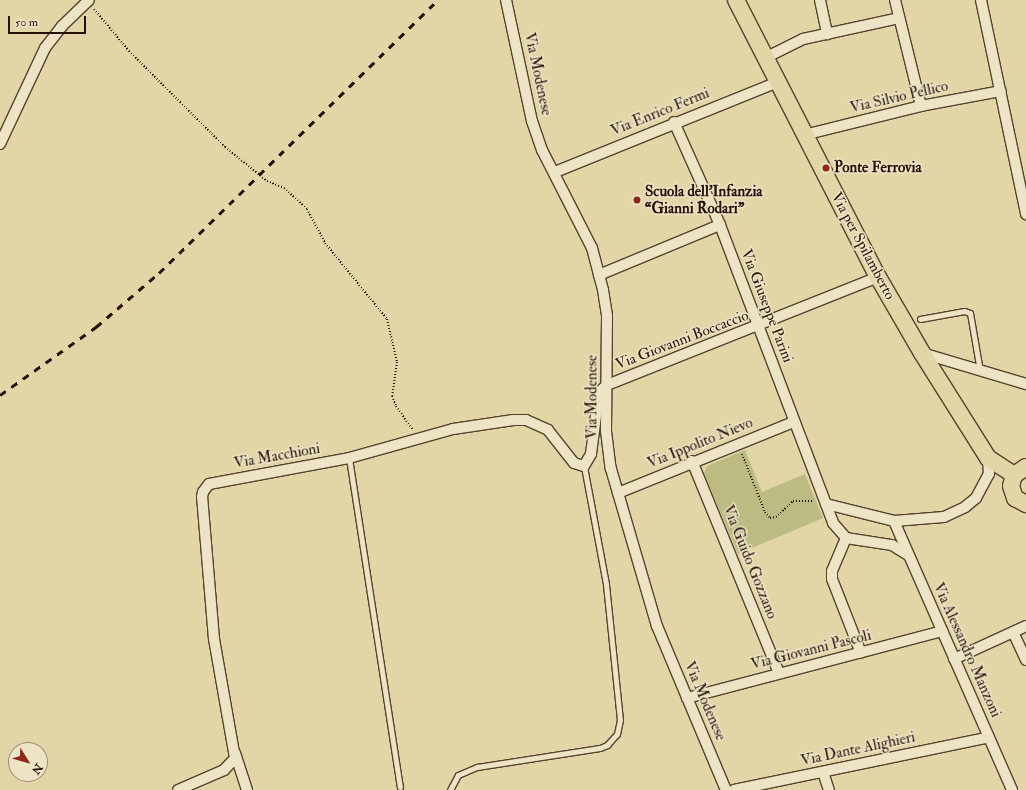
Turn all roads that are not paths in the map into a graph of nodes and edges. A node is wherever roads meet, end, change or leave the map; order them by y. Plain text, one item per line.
1 (506, 0) edge
2 (736, 0) edge
3 (820, 0) edge
4 (895, 0) edge
5 (981, 0) edge
6 (90, 2) edge
7 (899, 18) junction
8 (827, 34) junction
9 (765, 58) junction
10 (778, 82) junction
11 (1001, 91) junction
12 (921, 106) junction
13 (674, 122) junction
14 (804, 135) junction
15 (0, 144) edge
16 (555, 172) junction
17 (1026, 214) edge
18 (720, 225) junction
19 (599, 275) junction
20 (878, 277) junction
21 (920, 319) dead end
22 (760, 326) junction
23 (922, 353) junction
24 (980, 370) junction
25 (1026, 384) edge
26 (607, 385) junction
27 (794, 422) junction
28 (349, 458) junction
29 (988, 458) junction
30 (692, 461) junction
31 (584, 466) junction
32 (1020, 471) edge
33 (618, 493) junction
34 (826, 504) junction
35 (1026, 504) edge
36 (894, 521) junction
37 (846, 538) junction
38 (908, 555) junction
39 (1026, 626) edge
40 (942, 631) junction
41 (1013, 632) junction
42 (861, 653) junction
43 (954, 659) junction
44 (1026, 660) edge
45 (779, 673) junction
46 (687, 698) junction
47 (989, 737) junction
48 (235, 752) junction
49 (823, 772) junction
50 (400, 787) dead end
51 (178, 790) edge
52 (247, 790) edge
53 (450, 790) edge
54 (726, 790) edge
55 (734, 790) edge
56 (828, 790) edge
57 (1012, 790) edge

1 - 16 street, Via Modenese
2 - 9 main road, Via per Spilamberto
3 - 8 street
4 - 7 street
5 - 11 street
6 - 15 street
7 - 8 street
7 - 12 street
8 - 9 street
9 - 10 main road, Via per Spilamberto
10 - 13 street, Via Enrico Fermi
10 - 14 main road, Via per Spilamberto
11 - 12 street, Via Silvio Pellico
11 - 17 street
12 - 14 street, Via Silvio Pellico
13 - 16 street, Via Enrico Fermi
13 - 18 street, Via Giuseppe Parini
14 - 20 main road, Via per Spilamberto
16 - 19 street, Via Modenese
18 - 19 street
18 - 22 street, Via Giuseppe Parini
19 - 26 street, Via Modenese
20 - 22 street, Via Giovanni Boccaccio
20 - 23 main road, Via per Spilamberto
21 - 24 lane
22 - 26 street, Via Giovanni Boccaccio
22 - 27 street, Via Giuseppe Parini
23 - 24 street
23 - 29 main road, Via per Spilamberto
24 - 25 street
26 - 31 street
26 - 33 street, Via Modenese
27 - 30 street, Via Ippolito Nievo
27 - 34 street, Via Giuseppe Parini
28 - 31 street, Via Macchioni
28 - 48 street, Via Macchioni
28 - 50 lane
29 - 32 main road, Via per Spilamberto
29 - 36 street
30 - 33 street, Via Ippolito Nievo
30 - 45 street, Via Guido Gozzano
31 - 53 lane
32 - 35 main road, Via per Spilamberto
33 - 46 street, Via Modenese
34 - 36 street
34 - 37 street, Via Giuseppe Parini
36 - 38 street, Via Alessandro Manzoni
37 - 38 street
37 - 42 street
38 - 40 street, Via Alessandro Manzoni
39 - 41 street
40 - 42 street, Via Giovanni Pascoli
40 - 43 street, Via Alessandro Manzoni
41 - 43 street
41 - 44 street
42 - 45 street, Via Giovanni Pascoli
43 - 47 street, Via Alessandro Manzoni
45 - 46 street, Via Giovanni Pascoli
46 - 54 street, Via Modenese
47 - 49 street, Via Dante Alighieri
47 - 57 street, Via Alessandro Manzoni
48 - 51 street
48 - 52 street
49 - 55 street, Via Dante Alighieri
49 - 56 street

